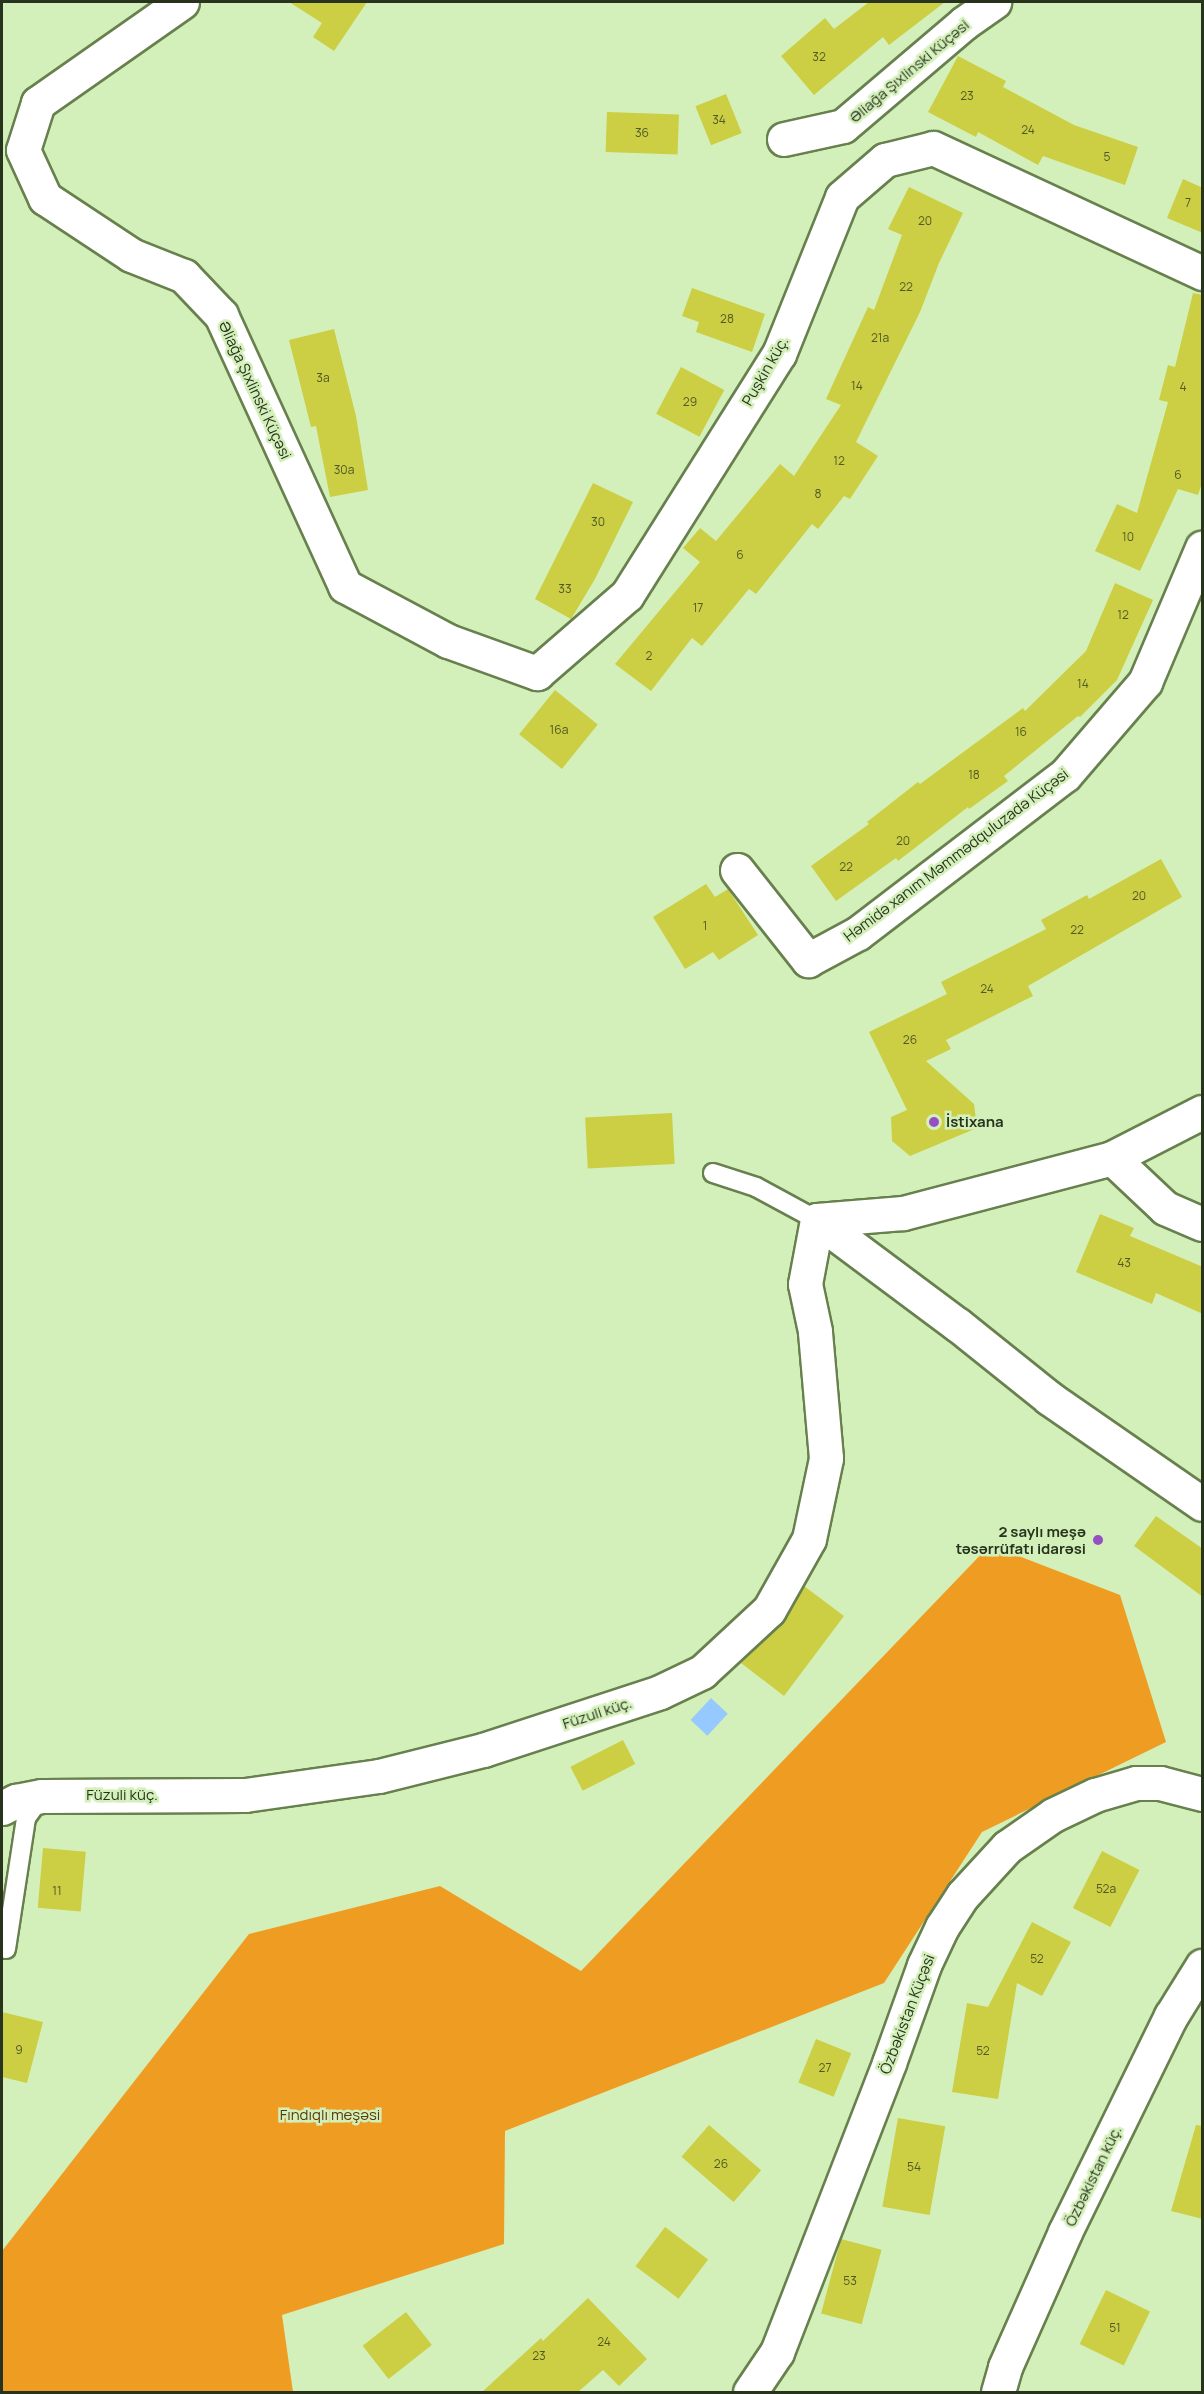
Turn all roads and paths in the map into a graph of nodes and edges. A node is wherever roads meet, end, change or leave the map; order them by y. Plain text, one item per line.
1 (182, 2) edge
2 (994, 2) edge
3 (784, 140) dead end
4 (1203, 273) edge
5 (1203, 548) edge
6 (345, 585) joint
7 (737, 870) dead end
8 (1203, 1112) edge
9 (1112, 1158) junction
10 (713, 1173) dead end
11 (817, 1221) junction
12 (1203, 1224) edge
13 (1203, 1504) edge
14 (1203, 1794) edge
15 (42, 1796) junction
16 (2, 1808) edge
17 (6, 1949) dead end
18 (1203, 1966) edge
19 (750, 2392) edge
20 (998, 2392) edge

1 - 6 street, Əliağa Şıxlinski Küçəsi
2 - 3 street, Əliağa Şıxlinski Küçəsi
4 - 6 street, Puşkin küç.
5 - 7 street, Həmidə xanım Məmmədquluzadə Küçəsi
8 - 9 street
9 - 11 street
9 - 12 street
10 - 11 lane
11 - 13 street
11 - 15 street, Füzuli küç.
14 - 19 street, Özbəkistan Küçəsi
15 - 16 street, Füzuli küç.
15 - 17 lane
18 - 20 street, Özbəkistan küç.

